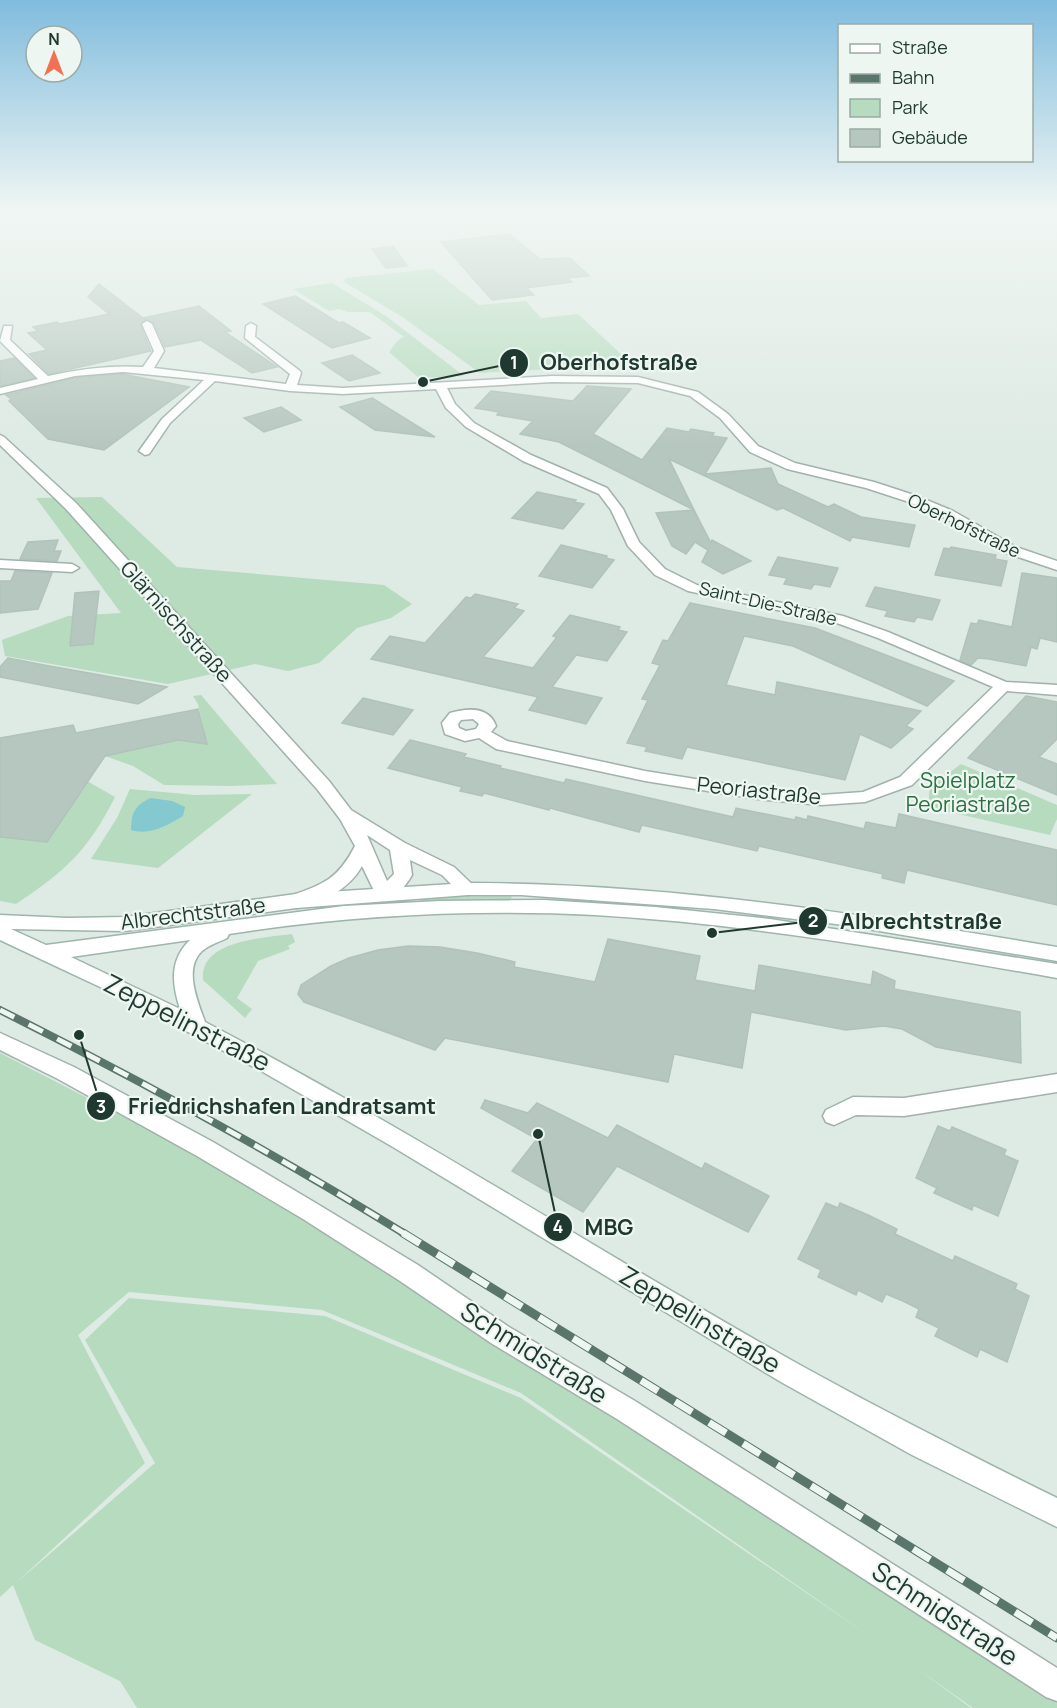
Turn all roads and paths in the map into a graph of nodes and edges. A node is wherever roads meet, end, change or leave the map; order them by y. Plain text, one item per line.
1 (147, 324) dead end
2 (250, 326) dead end
3 (8, 328) dead end
4 (147, 370) junction
5 (212, 378) junction
6 (45, 379) junction
7 (441, 387) junction
8 (290, 388) junction
9 (0, 391) edge
10 (0, 439) edge
11 (145, 450) dead end
12 (0, 564) edge
13 (1057, 566) edge
14 (72, 568) dead end
15 (1003, 686) junction
16 (1057, 690) edge
17 (481, 733) dead end
18 (345, 813) junction
19 (364, 846) junction
20 (399, 847) junction
21 (468, 889) junction
22 (296, 901) junction
23 (385, 902) junction
24 (0, 922) edge
25 (234, 926) junction
26 (0, 932) edge
27 (46, 952) junction
28 (1057, 954) edge
29 (1057, 971) edge
30 (196, 1025) junction
31 (0, 1041) edge
32 (1057, 1083) edge
33 (834, 1116) dead end
34 (1057, 1513) edge
35 (1057, 1686) edge

1 - 4 street
2 - 8 street
3 - 6 street
4 - 5 street, Oberhofstraße
4 - 6 street, Oberhofstraße
5 - 8 street, Oberhofstraße
5 - 11 street
6 - 9 street, Oberhofstraße
7 - 8 street, Oberhofstraße
7 - 13 street, Oberhofstraße
7 - 15 street, Saint-Die-Straße
10 - 18 street, Glärnischstraße
12 - 14 street
15 - 16 street, Saint-Die-Straße
15 - 17 street, Peoriastraße
18 - 19 street, Glärnischstraße
18 - 20 street, Glärnischstraße
19 - 22 street
19 - 23 street, Glärnischstraße
20 - 21 street, Glärnischstraße
20 - 23 street
21 - 23 street, Albrechtstraße
21 - 28 street, Albrechtstraße
22 - 23 street, Albrechtstraße
22 - 24 street, Albrechtstraße
23 - 25 street, Albrechtstraße
23 - 29 street, Albrechtstraße
25 - 27 street, Albrechtstraße
25 - 30 street
26 - 27 street, Zeppelinstraße
27 - 30 street, Zeppelinstraße
30 - 34 street, Zeppelinstraße
31 - 35 street, Schmidstraße
32 - 33 street

